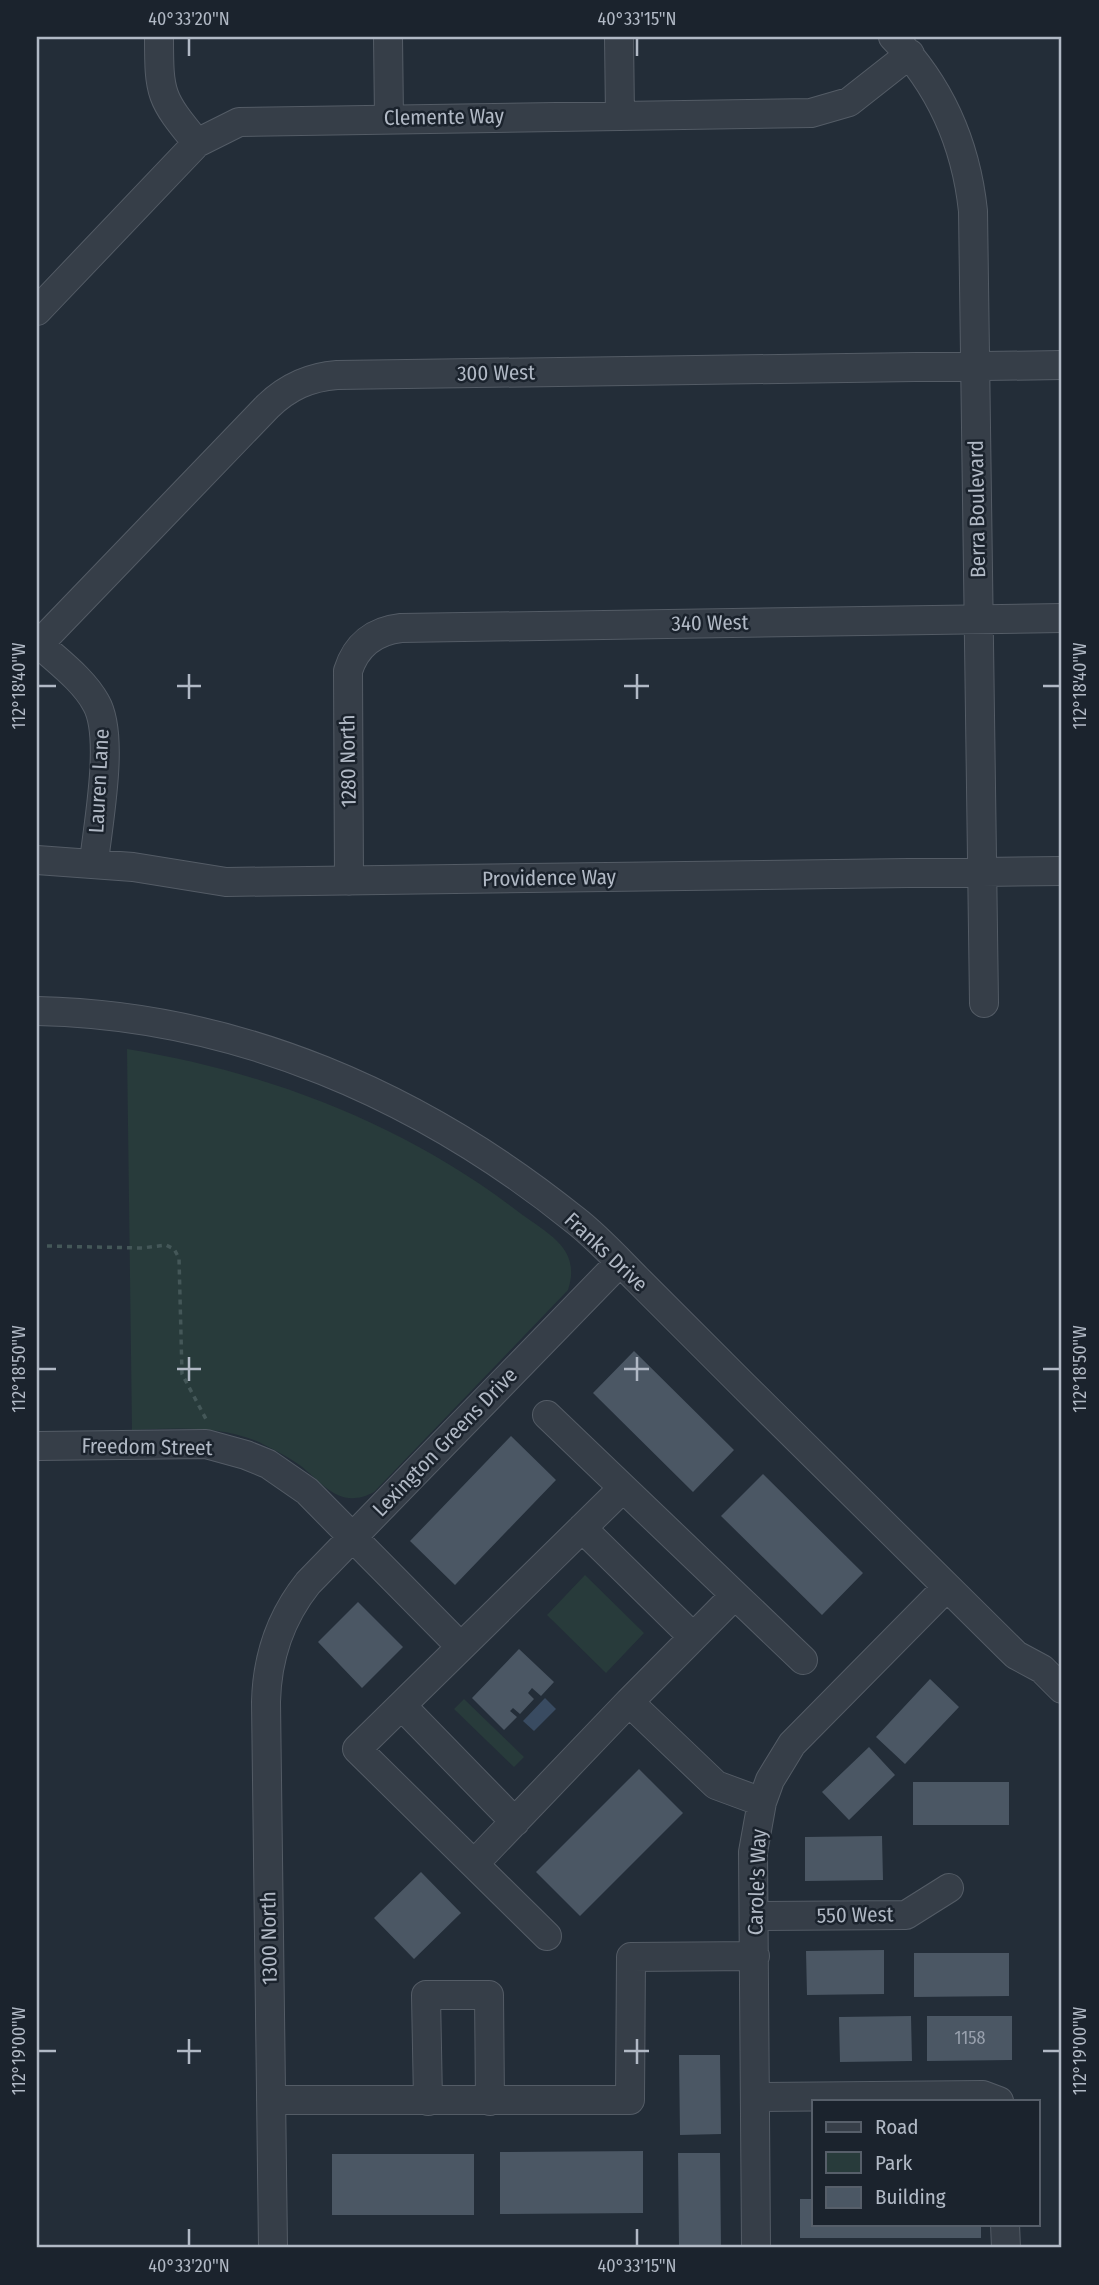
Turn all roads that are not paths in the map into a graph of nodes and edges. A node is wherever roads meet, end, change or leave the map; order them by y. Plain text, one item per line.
1 (159, 37) edge
2 (388, 37) edge
3 (619, 37) edge
4 (902, 46) edge
5 (620, 116) junction
6 (389, 118) junction
7 (197, 143) junction
8 (37, 312) edge
9 (1062, 365) edge
10 (975, 367) junction
11 (1062, 618) edge
12 (978, 620) junction
13 (38, 643) edge
14 (362, 645) joint
15 (37, 860) edge
16 (94, 862) junction
17 (1062, 871) edge
18 (981, 872) junction
19 (349, 881) junction
20 (984, 1003) dead end
21 (37, 1011) edge
22 (620, 1262) junction
23 (547, 1415) dead end
24 (37, 1446) edge
25 (623, 1488) junction
26 (582, 1528) junction
27 (351, 1538) junction
28 (947, 1587) junction
29 (735, 1595) junction
30 (279, 1629) joint
31 (693, 1637) junction
32 (461, 1647) junction
33 (803, 1660) dead end
34 (1062, 1689) edge
35 (629, 1702) junction
36 (402, 1706) junction
37 (762, 1802) junction
38 (515, 1822) junction
39 (474, 1864) junction
40 (948, 1888) dead end
41 (755, 1916) junction
42 (547, 1936) dead end
43 (755, 1956) junction
44 (756, 2097) junction
45 (271, 2100) junction
46 (996, 2100) edge
47 (428, 2101) junction
48 (491, 2101) junction
49 (1005, 2226) edge
50 (273, 2248) edge
51 (756, 2248) edge
52 (1006, 2248) edge

1 - 7 street
2 - 6 street
3 - 5 street
4 - 5 street, Clemente Way
4 - 10 street, Berra Boulevard
5 - 6 street, Clemente Way
6 - 7 street, Clemente Way
7 - 8 street, Clemente Way
9 - 10 street, 300 West
10 - 12 street, Berra Boulevard
10 - 13 street, 300 West
11 - 12 street, 340 West
12 - 14 street, 340 West
12 - 18 street, Berra Boulevard
13 - 16 street, Lauren Lane
14 - 19 street, 1280 North
15 - 16 street, Providence Way
16 - 19 street, Providence Way
17 - 18 street, Providence Way
18 - 19 street, Providence Way
18 - 20 street, Berra Boulevard
21 - 22 street, Franks Drive
22 - 27 street, Lexington Greens Drive
22 - 28 street, Franks Drive
23 - 25 street
24 - 27 street, Freedom Street
25 - 26 street
25 - 29 street
26 - 31 street
26 - 32 street
27 - 30 street, Lexington Greens Drive
27 - 32 street, Freedom Street
28 - 34 street, Franks Drive
28 - 37 street, Carole's Way
29 - 31 street
29 - 33 street
30 - 45 street, 1300 North
31 - 35 street
32 - 36 street
35 - 37 street
35 - 38 street
36 - 38 street
36 - 39 street
37 - 41 street, Carole's Way
38 - 39 street
39 - 42 street
40 - 41 street, 550 West
41 - 43 street, Carole's Way
43 - 44 street, Carole's Way
43 - 48 street
44 - 46 street
44 - 51 street, Carole's Way
45 - 47 street
45 - 50 street, 1300 North
47 - 48 street
47 - 48 street
49 - 52 street

